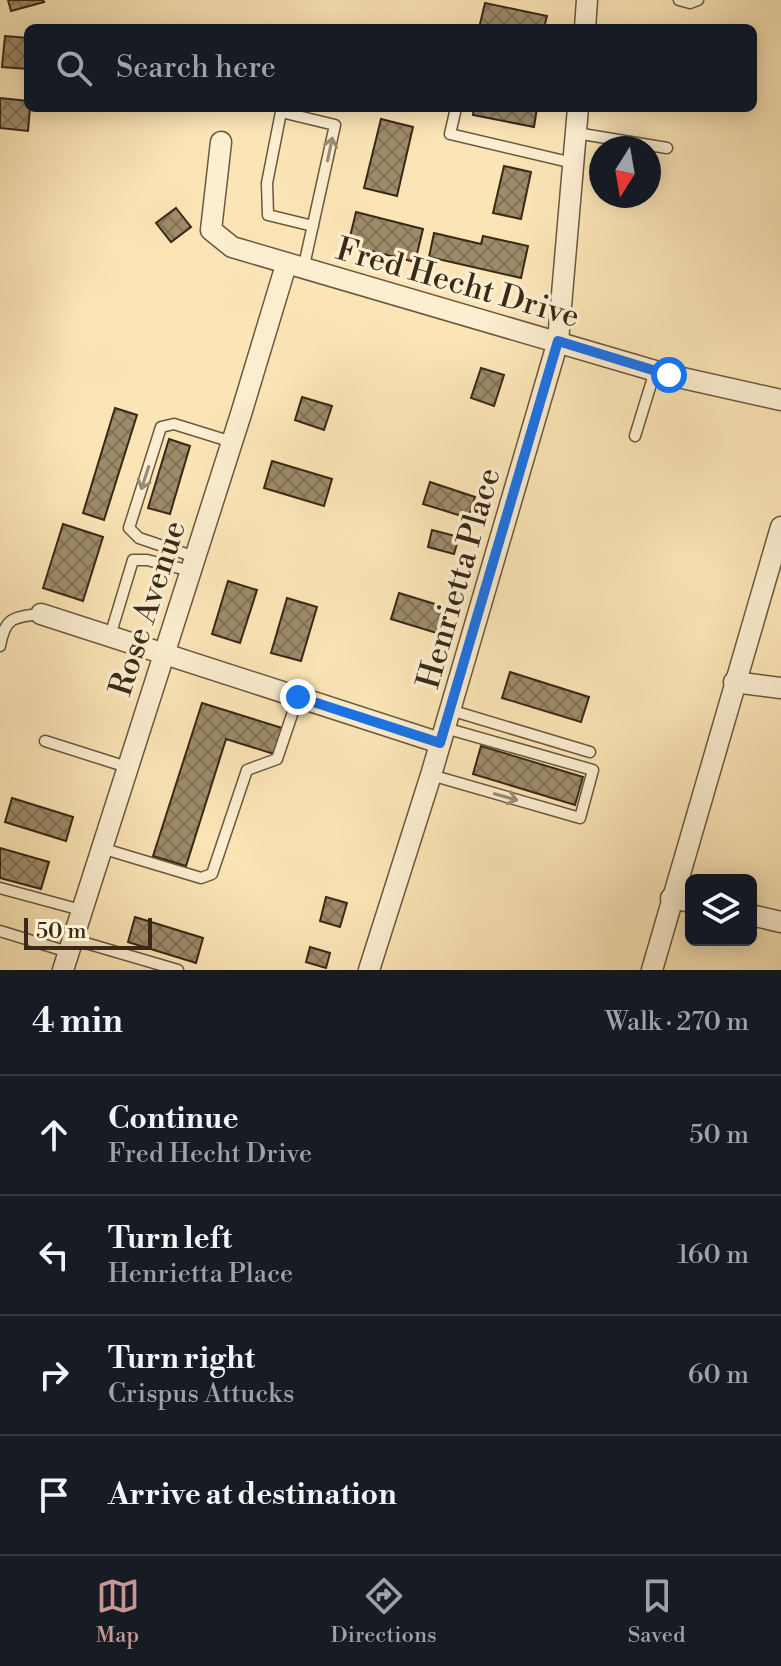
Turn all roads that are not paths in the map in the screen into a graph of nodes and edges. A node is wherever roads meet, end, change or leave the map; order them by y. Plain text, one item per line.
1 (587, 0) edge
2 (679, 0) edge
3 (698, 0) edge
4 (585, 24) edge
5 (455, 112) edge
6 (578, 112) edge
7 (576, 133) junction
8 (221, 142) dead end
9 (667, 148) dead end
10 (573, 163) junction
11 (313, 226) junction
12 (295, 267) junction
13 (558, 341) junction
14 (655, 371) junction
15 (781, 400) edge
16 (635, 436) dead end
17 (232, 442) junction
18 (781, 527) edge
19 (193, 564) junction
20 (41, 614) joint
21 (1, 631) edge
22 (110, 636) junction
23 (0, 646) edge
24 (164, 653) junction
25 (734, 682) junction
26 (781, 688) edge
27 (298, 697) junction
28 (445, 727) junction
29 (45, 741) dead end
30 (590, 752) dead end
31 (127, 767) junction
32 (431, 775) junction
33 (101, 848) junction
34 (0, 888) edge
35 (681, 900) edge
36 (81, 910) junction
37 (757, 916) edge
38 (781, 922) edge
39 (0, 931) edge
40 (68, 953) edge
41 (178, 970) edge
42 (369, 970) edge
43 (652, 970) edge

1 - 4 street
2 - 3 lane
5 - 10 lane
6 - 7 street, Henrietta Place
7 - 9 lane
7 - 10 street, Henrietta Place
8 - 12 street, Fred Hecht Drive
10 - 13 street, Henrietta Place
11 -> 11 lane
11 - 12 lane
12 - 13 street, Fred Hecht Drive
12 - 17 street, Rose Avenue
13 - 14 street, Fred Hecht Drive
13 - 28 street, Henrietta Place
14 - 15 street, Fred Hecht Drive
14 - 16 lane
17 - 19 street, Rose Avenue
17 -> 19 lane
18 - 25 street
19 - 22 lane
19 - 24 street, Rose Avenue
20 - 21 lane
20 - 22 street
21 - 23 lane
22 - 24 street
24 - 27 street
24 - 31 street, Rose Avenue
25 - 26 street
25 - 35 street
27 - 28 street
27 - 33 lane
28 - 30 lane
28 - 32 street, Henrietta Place
32 -> 28 lane
29 - 31 lane
31 - 33 street, Rose Avenue
32 - 42 street, Henrietta Place
33 - 36 street, Rose Avenue
34 - 36 lane
35 - 43 street
36 - 40 street, Rose Avenue
37 - 38 street
39 - 40 lane
40 - 41 lane

